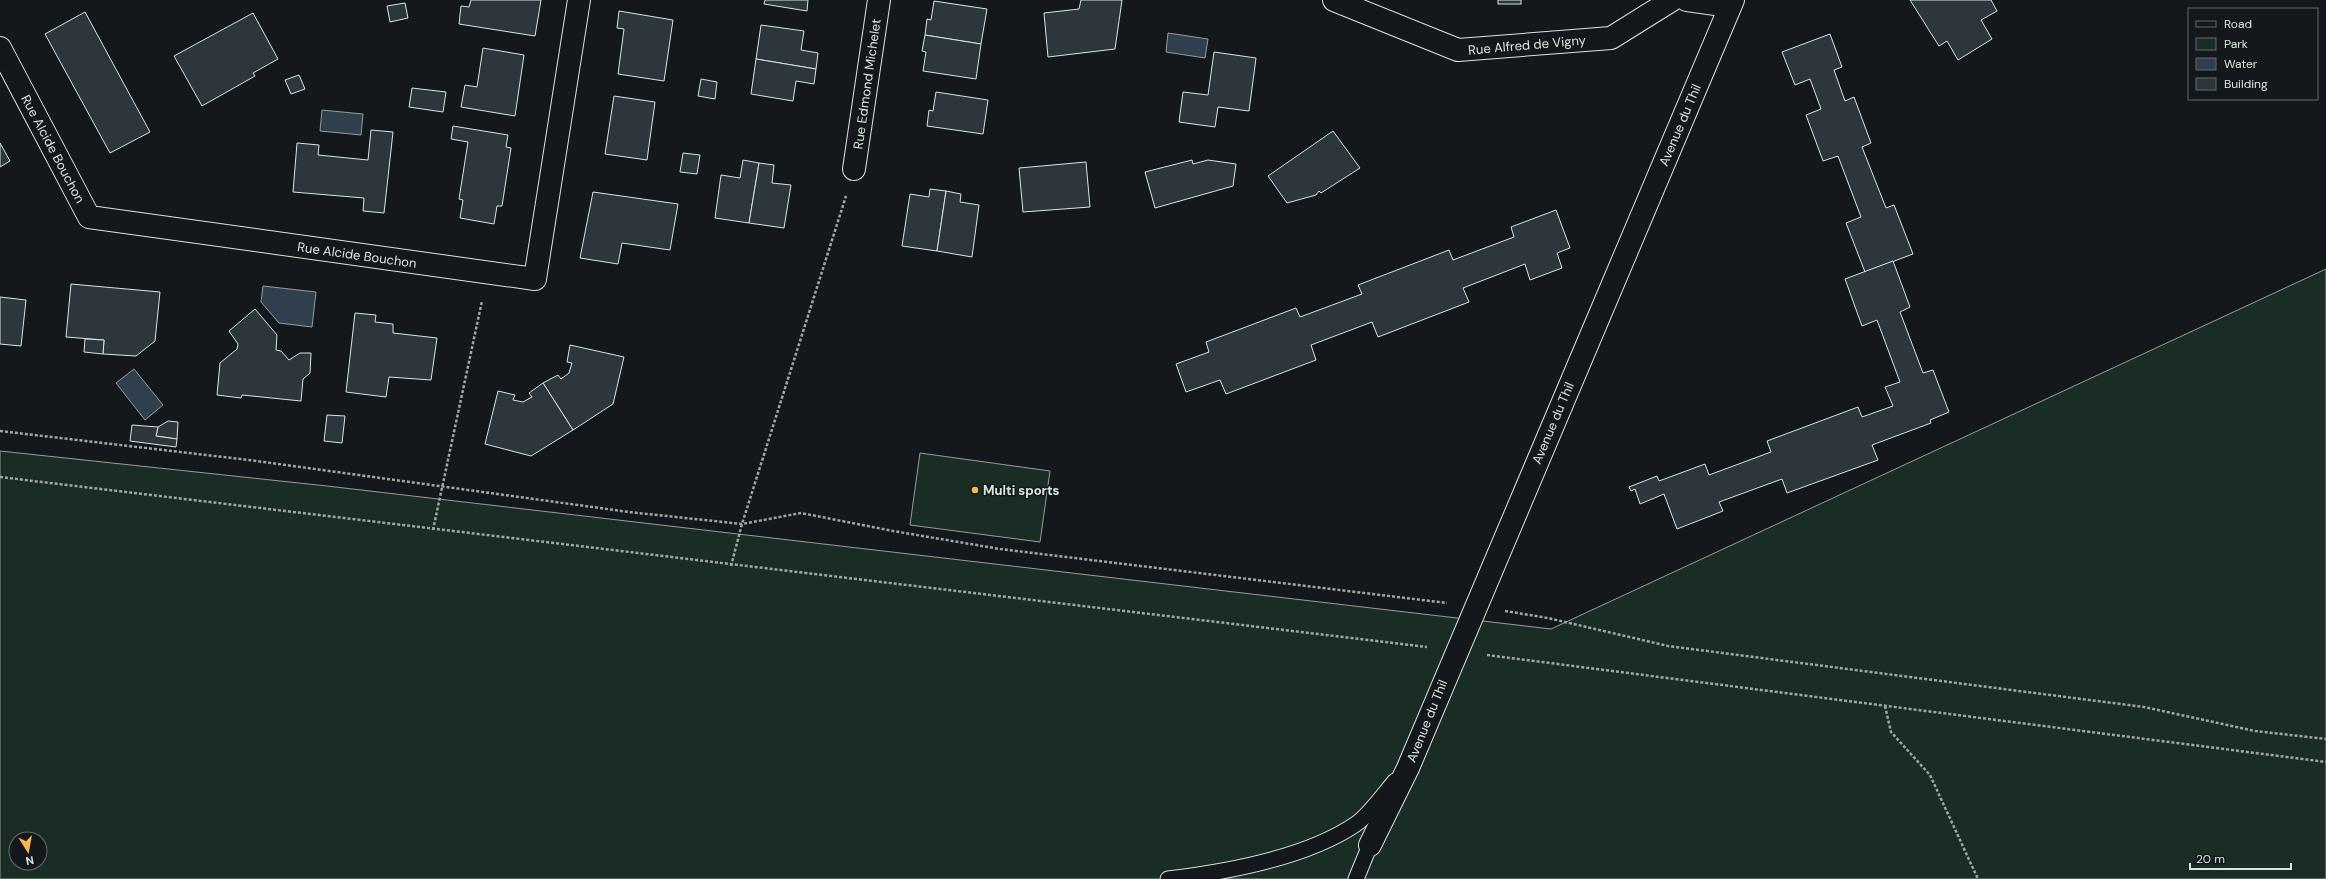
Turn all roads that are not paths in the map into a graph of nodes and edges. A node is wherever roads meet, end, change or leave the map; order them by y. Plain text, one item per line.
1 (579, 0) edge
2 (879, 0) edge
3 (1334, 0) edge
4 (1672, 0) edge
5 (1687, 0) edge
6 (1732, 3) edge
7 (0, 48) edge
8 (854, 168) road end
9 (1408, 768) junction
10 (1370, 845) joint
11 (1168, 879) edge
12 (1356, 879) edge

1 - 7 street, Rue Alcide Bouchon
2 - 8 street, Rue Edmond Michelet
3 - 4 street, Rue Alfred de Vigny
5 - 6 street
6 - 9 street, Avenue du Thil
9 - 10 street, Avenue du Thil
9 - 11 lane
10 - 12 lane

